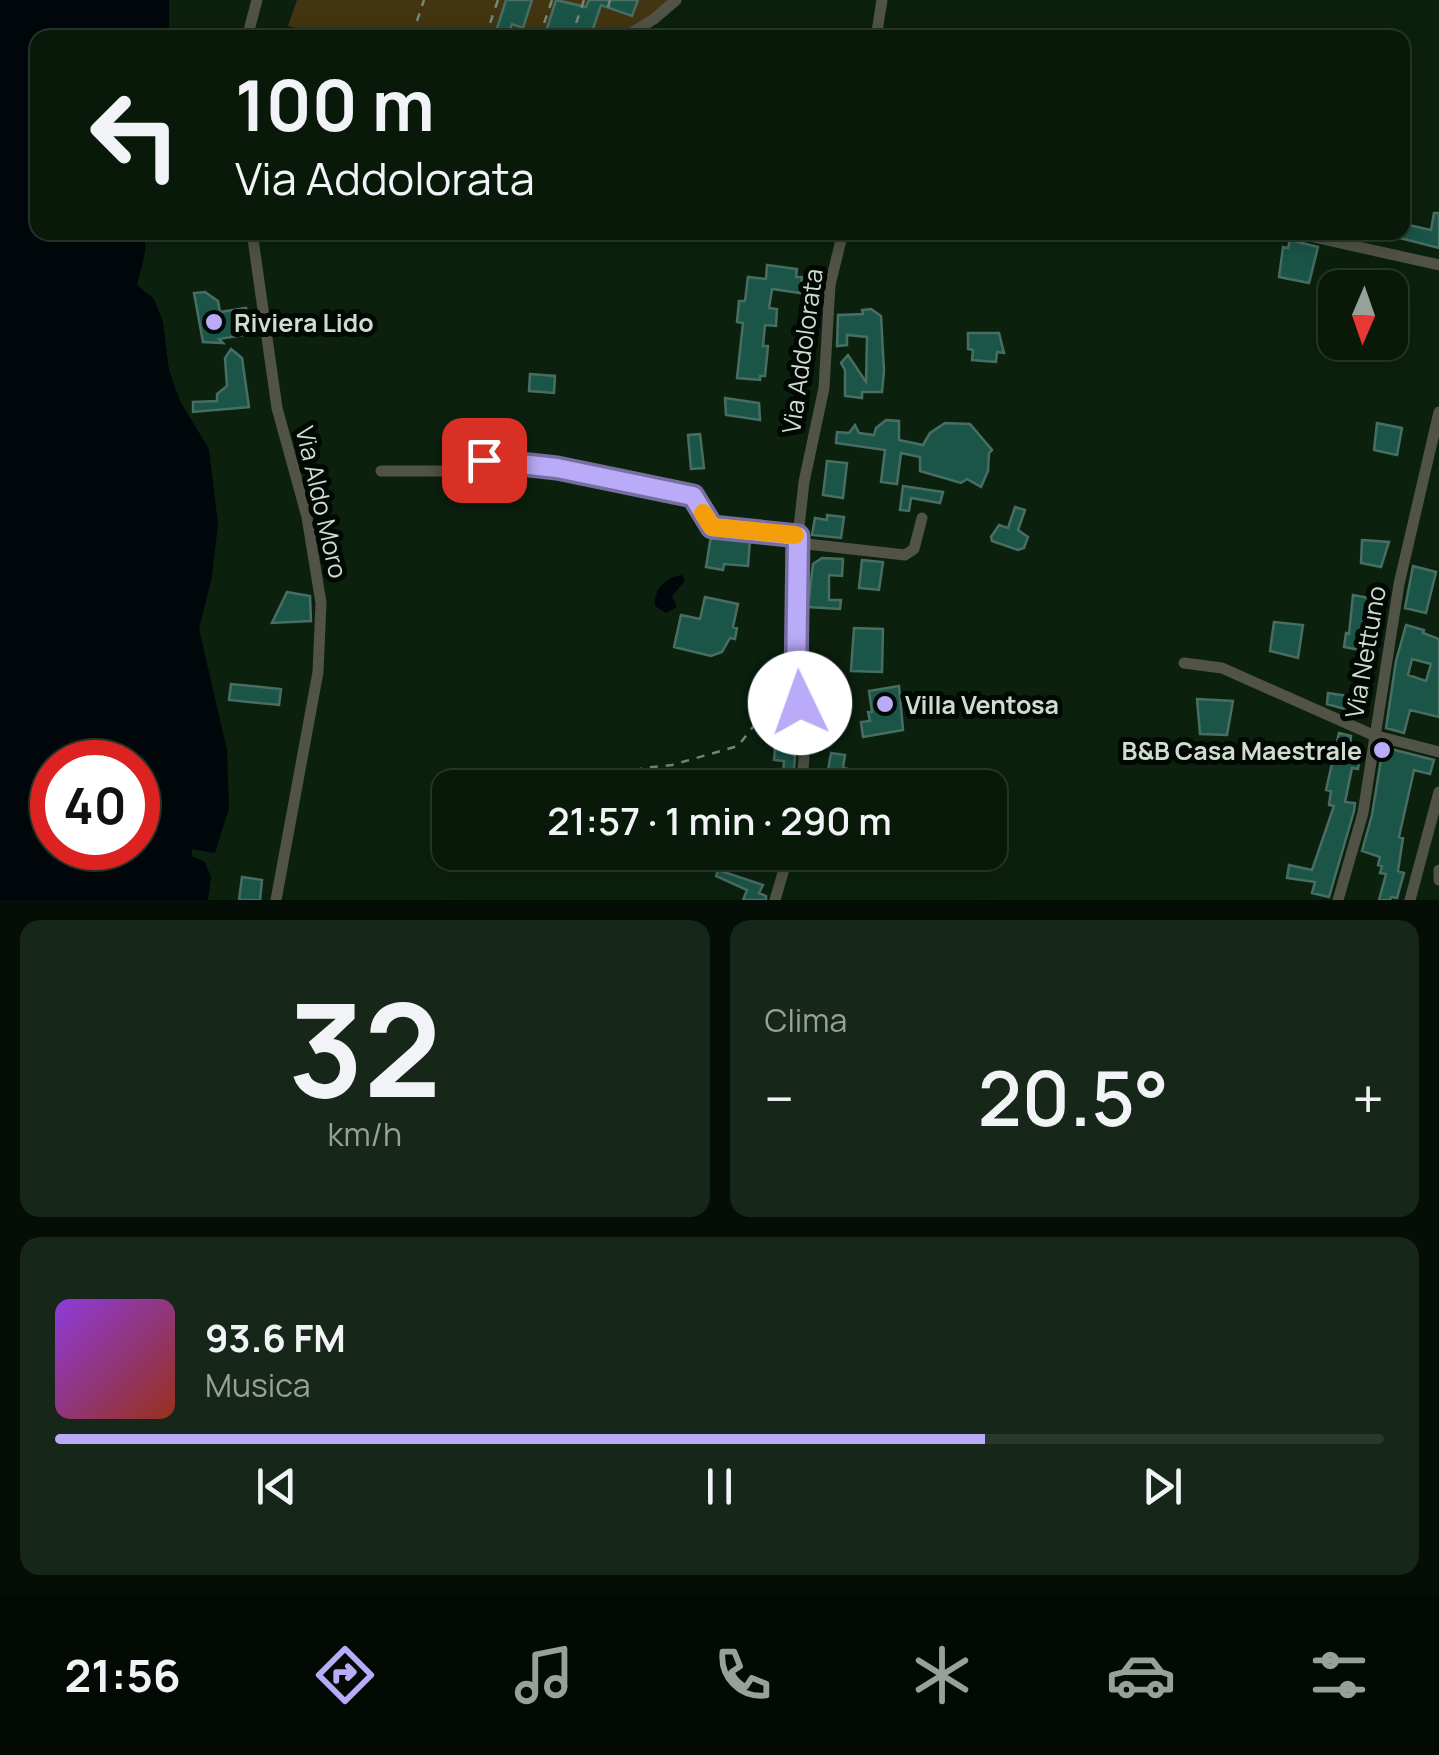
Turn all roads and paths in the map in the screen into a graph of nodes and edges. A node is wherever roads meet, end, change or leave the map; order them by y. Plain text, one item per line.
1 (257, 0) edge
2 (424, 0) edge
3 (498, 0) edge
4 (552, 0) edge
5 (584, 0) edge
6 (610, 0) edge
7 (676, 0) edge
8 (882, 0) edge
9 (608, 6) dead end
10 (417, 22) dead end
11 (248, 30) edge
12 (487, 30) edge
13 (542, 30) edge
14 (574, 30) edge
15 (635, 30) edge
16 (877, 30) edge
17 (253, 240) edge
18 (842, 240) edge
19 (1326, 240) edge
20 (1439, 266) edge
21 (1439, 412) edge
22 (381, 471) dead end
23 (922, 518) dead end
24 (798, 539) junction
25 (1184, 663) dead end
26 (796, 682) junction
27 (1373, 735) junction
28 (1439, 752) edge
29 (638, 770) edge
30 (803, 770) edge
31 (1439, 792) edge
32 (784, 870) edge
33 (1439, 870) edge
34 (1439, 880) edge
35 (276, 900) edge
36 (775, 900) edge
37 (1338, 900) edge
38 (1410, 900) edge

1 - 11 street
2 - 10 path
3 - 12 path
4 - 13 path
5 - 14 path
6 - 9 path
7 - 15 street
8 - 16 street
17 - 35 street, Via Aldo Moro
18 - 24 street, Via Addolorata
19 - 20 street
21 - 27 street, Via Nettuno
22 - 24 street
23 - 24 street
24 - 26 street, Via Addolorata
25 - 27 street
26 - 29 path
26 - 30 street, Via Addolorata
27 - 28 street
27 - 37 street, Via Nettuno
31 - 38 street
32 - 36 street
33 - 34 street

